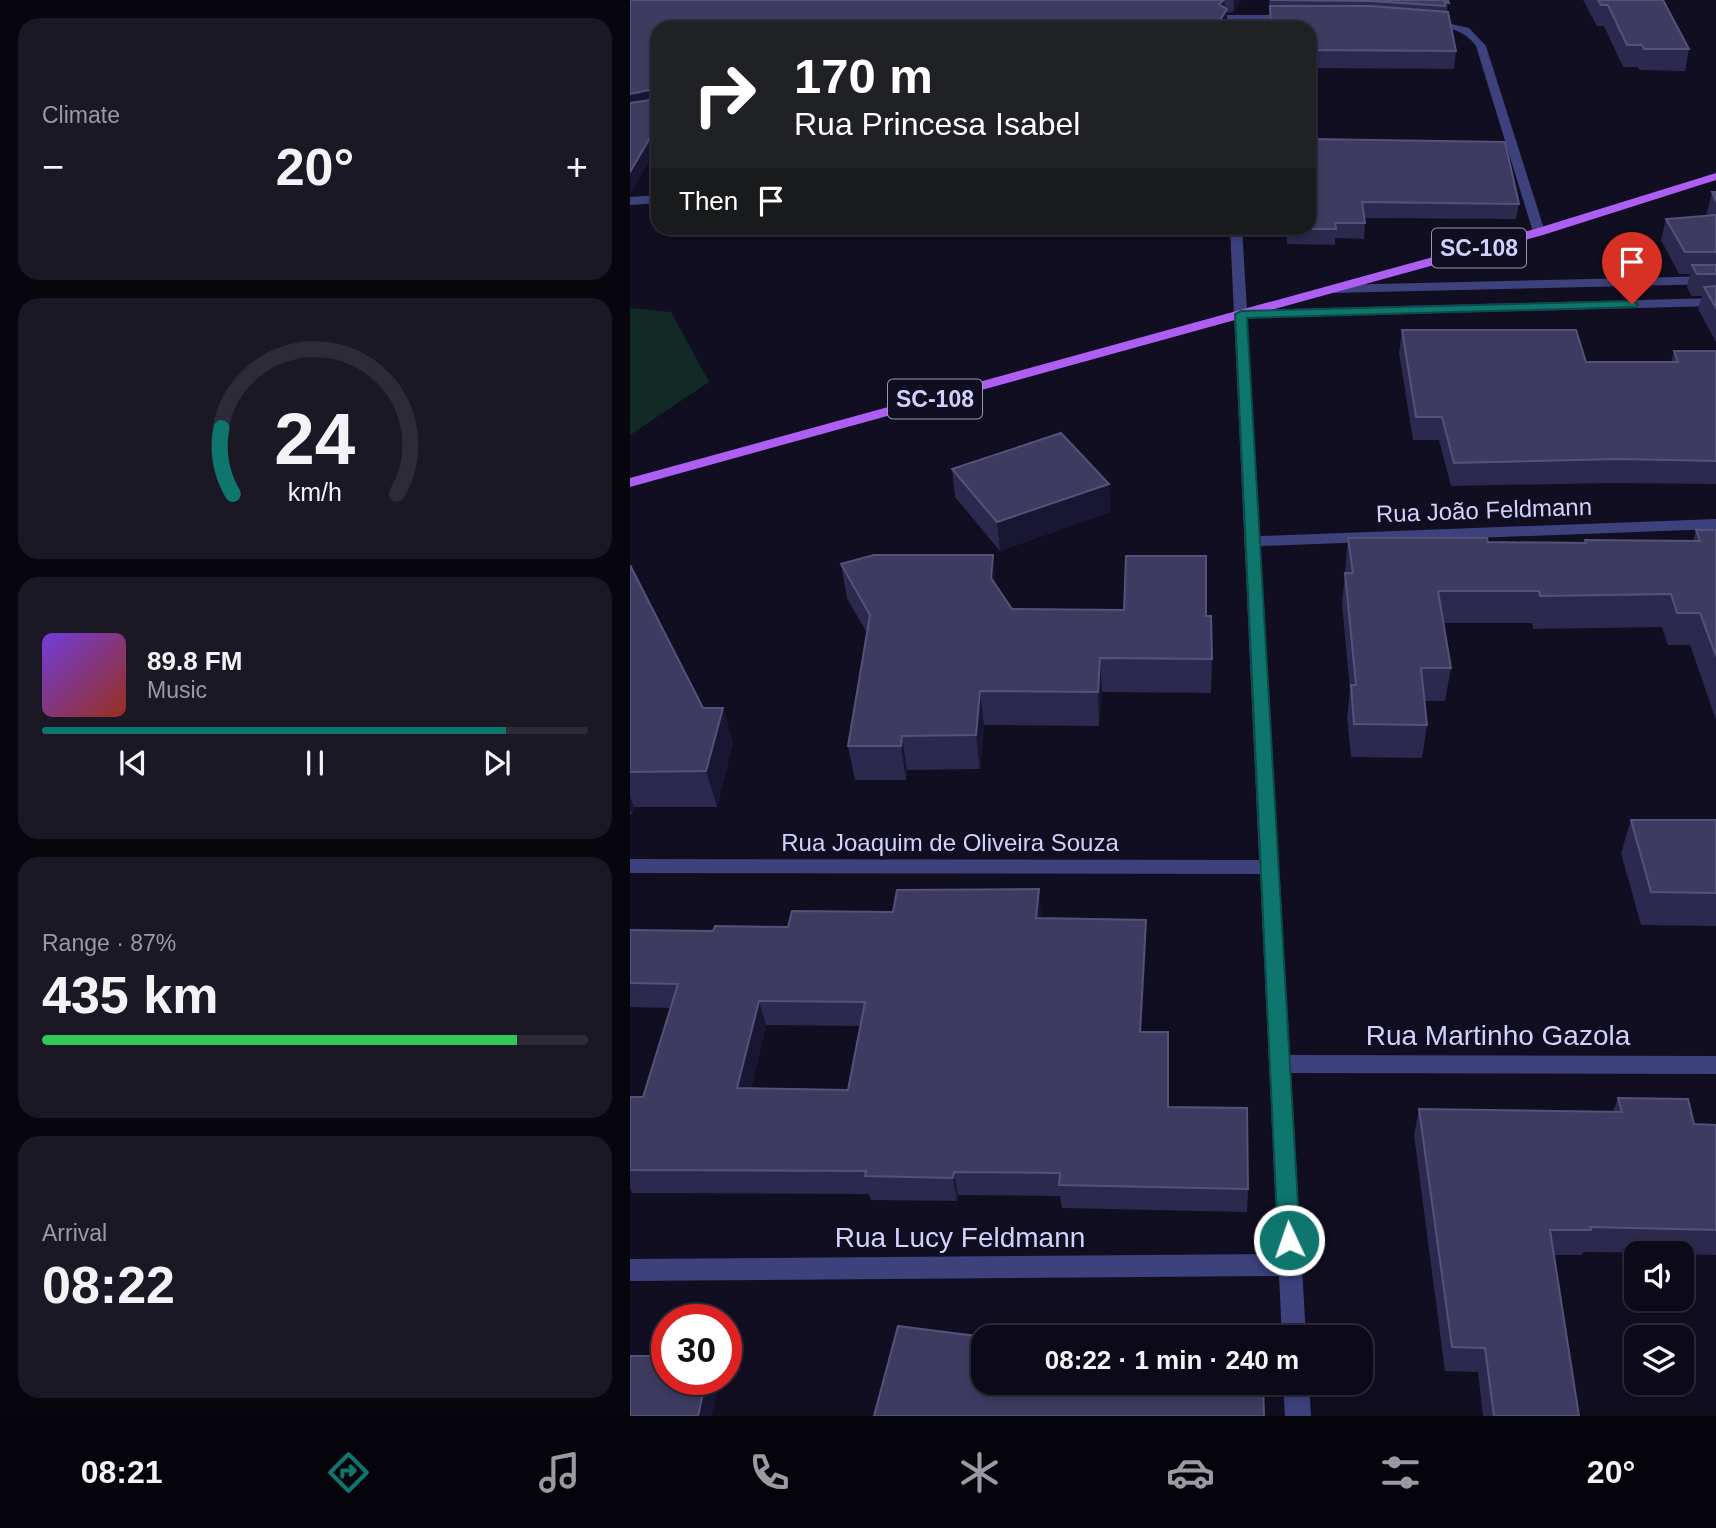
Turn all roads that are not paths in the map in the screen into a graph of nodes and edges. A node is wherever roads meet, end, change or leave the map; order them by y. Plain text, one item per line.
1 (1226, 18) edge
2 (1304, 18) edge
3 (1416, 20) edge
4 (1716, 176) edge
5 (651, 200) edge
6 (630, 201) edge
7 (1539, 232) junction
8 (1236, 235) edge
9 (1716, 280) edge
10 (1333, 289) junction
11 (1716, 302) edge
12 (1241, 314) junction
13 (630, 483) edge
14 (1716, 524) edge
15 (1253, 541) junction
16 (630, 866) edge
17 (1270, 867) junction
18 (1280, 1064) junction
19 (1716, 1065) edge
20 (1290, 1265) junction
21 (630, 1270) edge
22 (1293, 1325) edge
23 (1297, 1395) edge
24 (1298, 1416) edge

1 - 2 street
3 - 7 street
4 - 7 main road, SC-108
5 - 6 street
7 - 10 main road, SC-108
8 - 12 street
9 - 10 street
10 - 12 main road, SC-108
11 - 12 street
12 - 13 main road, SC-108
12 - 15 street
14 - 15 street, Rua João Feldmann
15 - 17 street
16 - 17 street, Rua Joaquim de Oliveira Souza
17 - 18 street
18 - 19 street, Rua Martinho Gazola
18 - 20 street
20 - 21 street, Rua Lucy Feldmann
20 - 22 street
23 - 24 street

